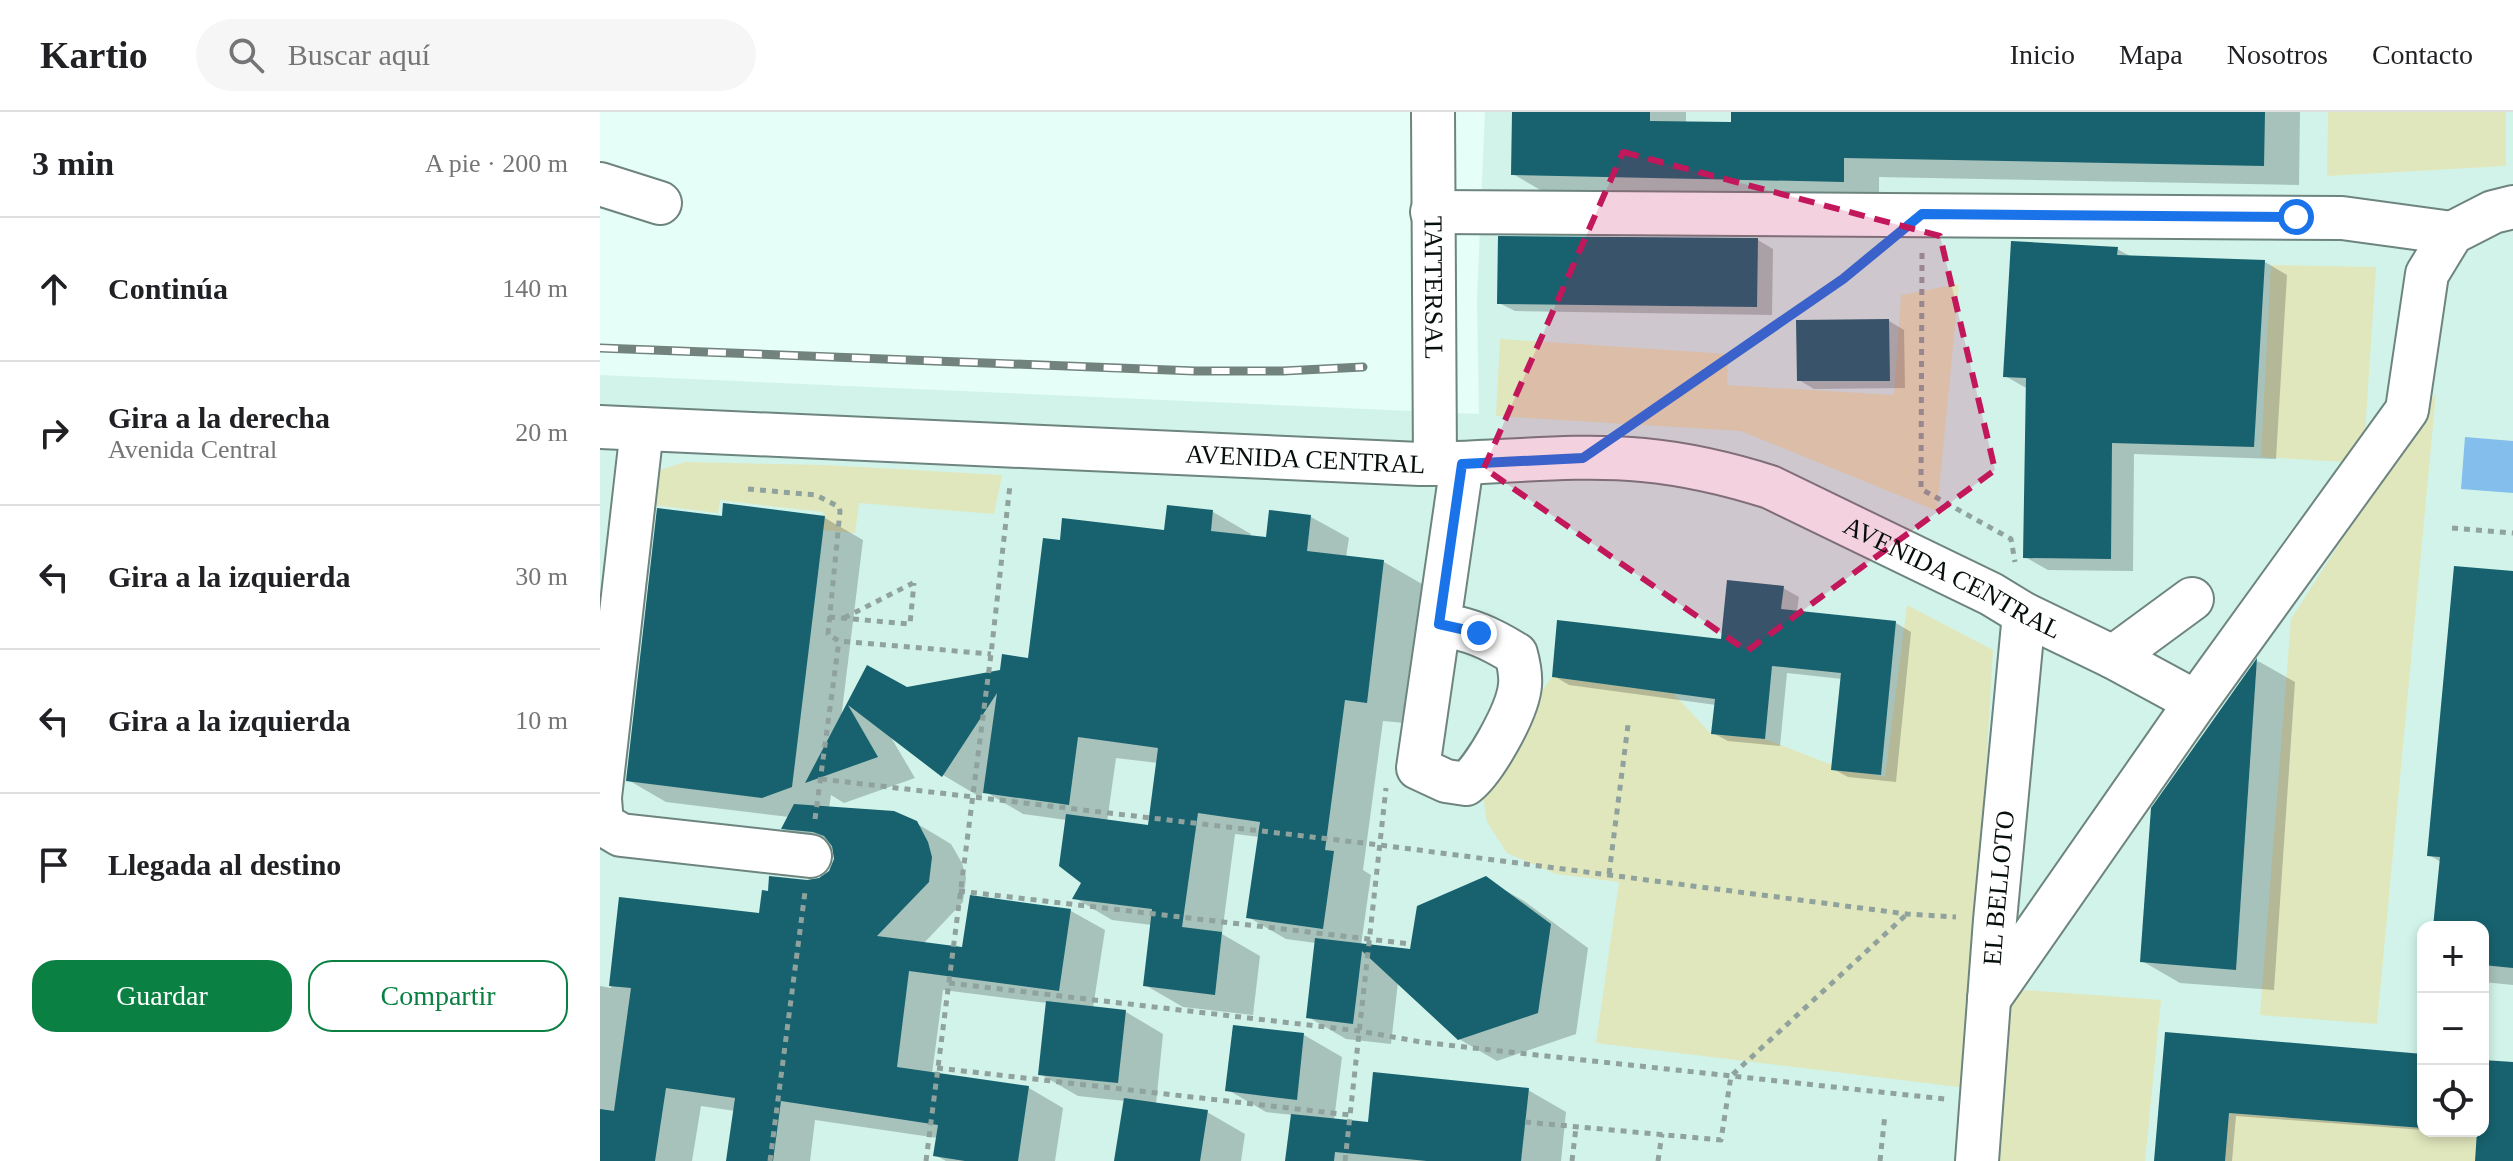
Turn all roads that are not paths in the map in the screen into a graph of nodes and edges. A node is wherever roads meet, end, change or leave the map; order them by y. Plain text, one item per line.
1 (1433, 112) edge
2 (600, 184) edge
3 (660, 203) dead end
4 (2513, 207) edge
5 (1432, 212) junction
6 (2452, 233) junction
7 (600, 427) edge
8 (642, 429) junction
9 (1449, 464) junction
10 (2192, 599) dead end
11 (2024, 614) junction
12 (1439, 624) dead end
13 (2113, 657) junction
14 (2196, 702) junction
15 (600, 798) edge
16 (810, 856) road end
17 (1989, 999) junction
18 (1977, 1161) edge

1 - 5 street, TATTERSAL
2 - 3 street
4 - 6 street
5 - 6 street
5 - 9 street, TATTERSAL
6 - 14 street
7 - 8 street, AVENIDA CENTRAL
8 - 9 street, AVENIDA CENTRAL
8 - 15 street
9 - 11 street, AVENIDA CENTRAL
9 - 12 street, TATTERSAL
10 - 13 street
11 - 13 street, AVENIDA CENTRAL
11 - 17 street, EL BELLOTO
13 - 14 street, AVENIDA CENTRAL
14 - 17 street
15 - 16 street
17 - 18 street, EL BELLOTO

